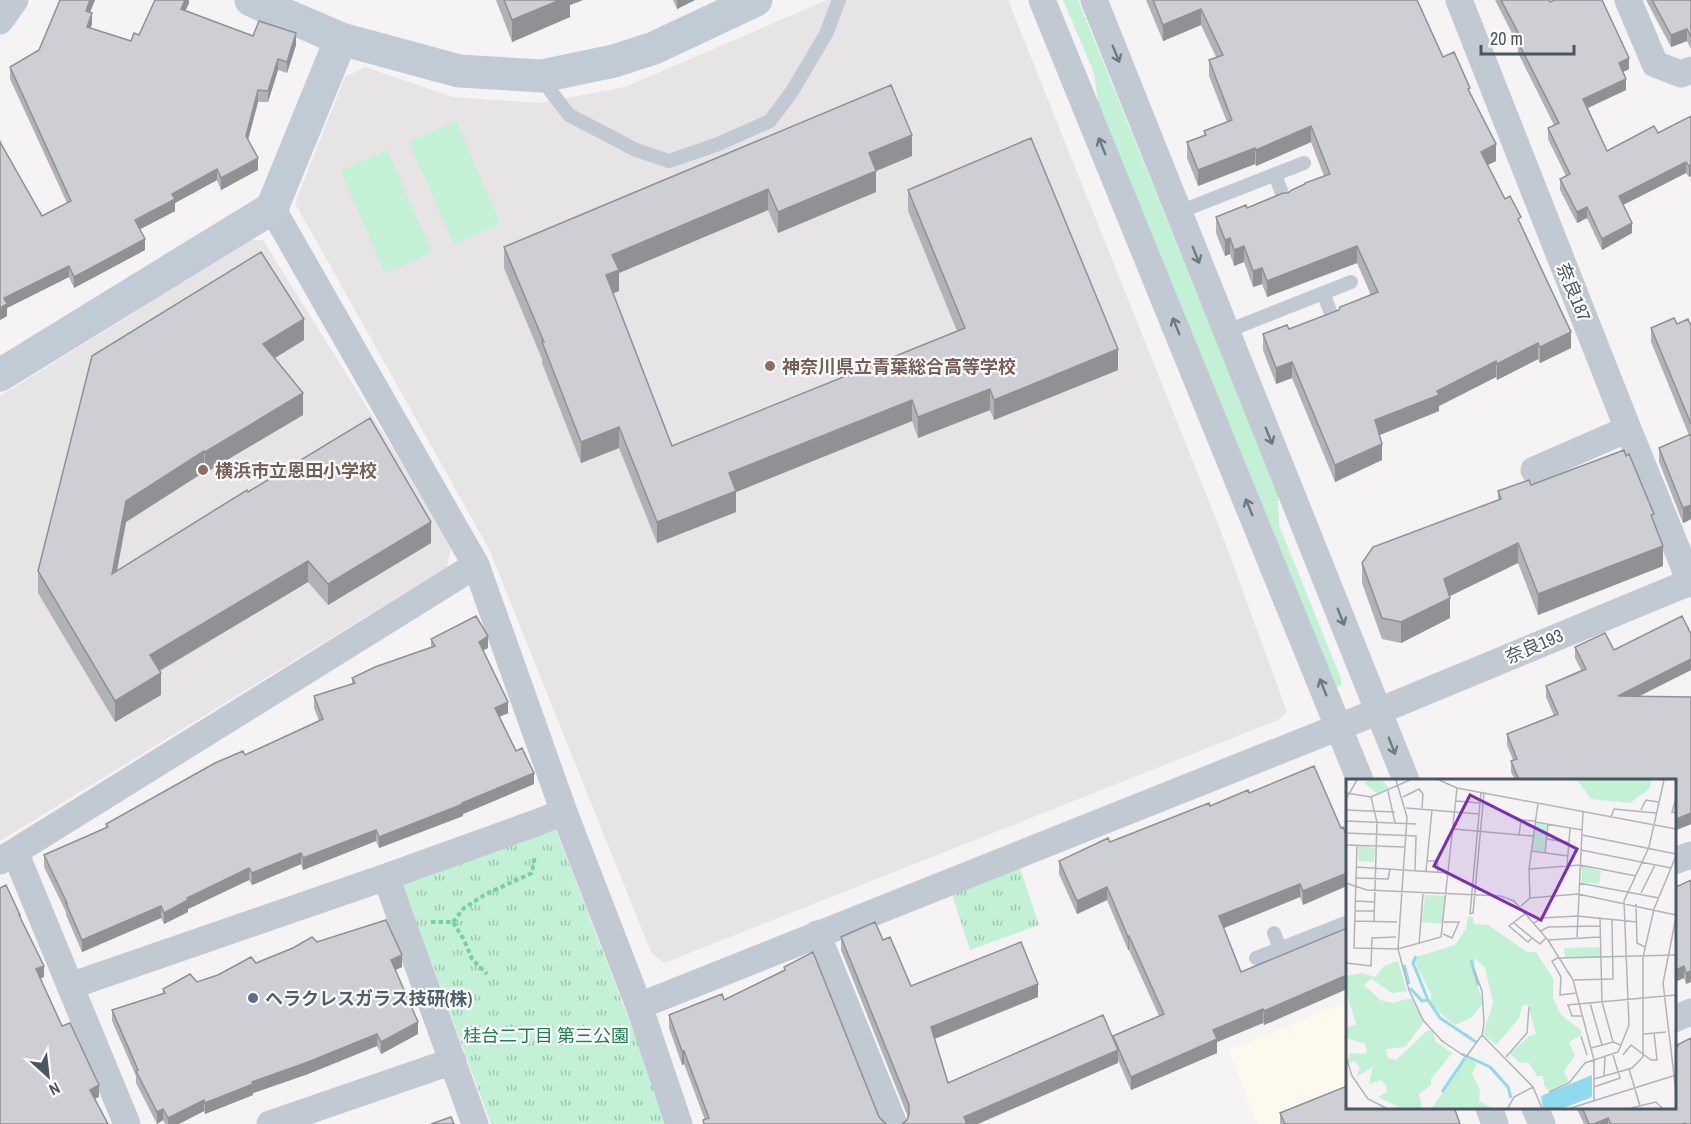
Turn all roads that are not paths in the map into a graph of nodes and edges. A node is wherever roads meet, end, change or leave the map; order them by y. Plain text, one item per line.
1 (15, 0) edge
2 (251, 0) edge
3 (839, 0) edge
4 (1042, 0) edge
5 (1094, 0) edge
6 (1628, 0) edge
7 (750, 1) edge
8 (1461, 1) edge
9 (0, 21) edge
10 (340, 39) junction
11 (1691, 70) edge
12 (542, 76) junction
13 (1304, 163) dead end
14 (1275, 175) junction
15 (1285, 201) edge
16 (272, 208) junction
17 (1179, 212) junction
18 (1351, 282) dead end
19 (1323, 293) junction
20 (1333, 318) edge
21 (1227, 331) junction
22 (0, 375) edge
23 (1628, 429) junction
24 (1534, 470) dead end
25 (476, 565) junction
26 (1690, 583) edge
27 (1378, 711) junction
28 (1339, 726) junction
29 (1360, 779) edge
30 (1406, 779) edge
31 (564, 812) junction
32 (1691, 855) edge
33 (7, 856) edge
34 (1676, 860) edge
35 (386, 877) junction
36 (1346, 922) edge
37 (1274, 933) dead end
38 (817, 934) junction
39 (1280, 949) junction
40 (1256, 958) dead end
41 (70, 986) junction
42 (639, 1006) junction
43 (1691, 1012) edge
44 (1676, 1018) edge
45 (453, 1061) junction
46 (1490, 1109) edge
47 (1536, 1109) edge
48 (127, 1124) edge
49 (270, 1124) edge
50 (475, 1124) edge
51 (680, 1124) edge
52 (894, 1124) edge
53 (1495, 1124) edge
54 (1542, 1124) edge

1 - 9 street
2 - 10 street
3 - 12 lane
28 -> 4 street
5 -> 17 street
6 - 11 street
7 - 12 street
8 - 23 street, 奈良187
10 - 12 street
10 - 16 street
13 - 14 lane
14 - 15 lane
14 - 17 lane
16 - 22 street
16 - 25 street
17 -> 21 street
18 - 19 lane
19 - 20 lane
19 - 21 lane
21 -> 27 street
23 - 24 street
23 - 26 street, 奈良187
25 - 31 street
25 - 33 street
26 - 27 street, 奈良193
27 - 28 street, 奈良193
27 -> 30 street
28 - 29 street
28 - 38 street, 奈良193
31 - 35 street
31 - 42 street
32 - 34 street
33 - 41 street
35 - 41 street
35 - 45 street
36 - 39 lane
37 - 39 lane
38 - 42 street, 奈良193
38 - 52 street
39 - 40 lane
41 - 48 street
42 - 51 street
43 - 44 street
45 - 49 street
45 - 50 street
46 - 53 street
47 - 54 street

